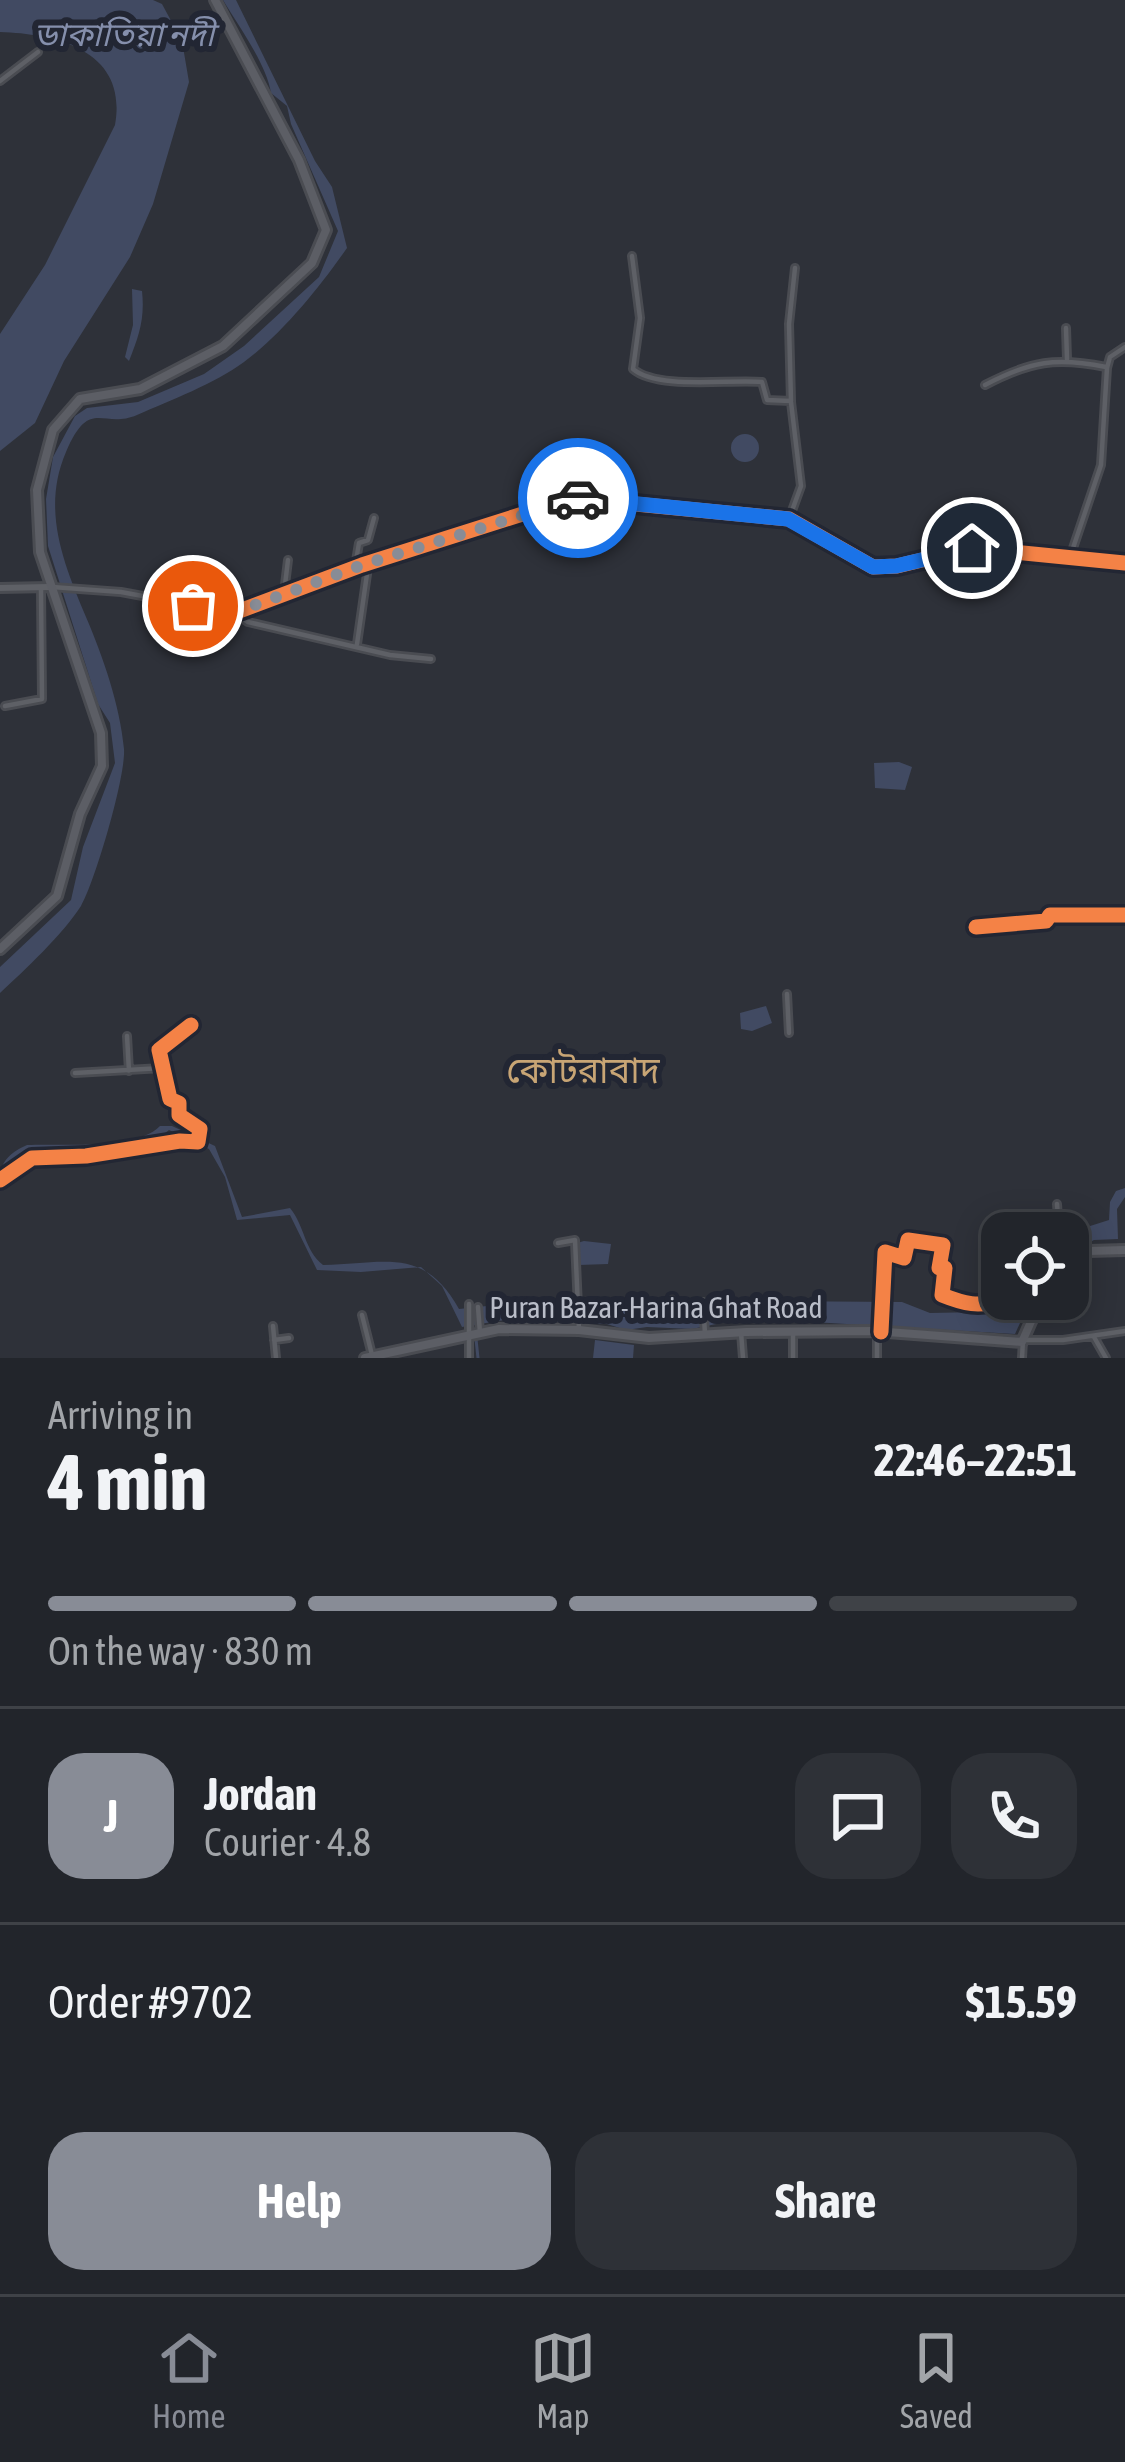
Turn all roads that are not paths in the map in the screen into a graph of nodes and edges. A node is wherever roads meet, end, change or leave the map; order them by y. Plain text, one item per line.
1 (215, 0) edge
2 (38, 52) dead end
3 (0, 81) edge
4 (632, 256) dead end
5 (796, 268) dead end
6 (1066, 328) dead end
7 (1125, 347) edge
8 (1067, 359) junction
9 (1107, 368) junction
10 (985, 385) dead end
11 (791, 401) junction
12 (374, 518) dead end
13 (788, 519) junction
14 (1070, 557) junction
15 (287, 560) dead end
16 (1125, 563) edge
17 (368, 564) junction
18 (355, 568) junction
19 (0, 588) edge
20 (45, 588) junction
21 (284, 593) junction
22 (234, 613) junction
23 (357, 644) junction
24 (431, 658) dead end
25 (5, 706) dead end
26 (1125, 915) edge
27 (976, 927) dead end
28 (0, 949) edge
29 (787, 994) dead end
30 (191, 1025) dead end
31 (789, 1034) dead end
32 (128, 1036) dead end
33 (162, 1068) junction
34 (129, 1071) junction
35 (75, 1073) dead end
36 (0, 1180) edge
37 (1058, 1204) dead end
38 (1059, 1212) edge
39 (558, 1244) dead end
40 (1125, 1250) edge
41 (1089, 1251) edge
42 (704, 1302) dead end
43 (981, 1303) edge
44 (470, 1304) dead end
45 (478, 1306) dead end
46 (362, 1315) dead end
47 (1032, 1320) edge
48 (272, 1326) dead end
49 (579, 1330) junction
50 (793, 1331) junction
51 (1125, 1331) edge
52 (741, 1332) junction
53 (879, 1332) junction
54 (474, 1333) junction
55 (705, 1334) junction
56 (1094, 1336) junction
57 (290, 1338) dead end
58 (274, 1340) junction
59 (1023, 1341) junction
60 (369, 1357) edge
61 (277, 1358) edge
62 (469, 1358) edge
63 (743, 1358) edge
64 (793, 1358) edge
65 (877, 1358) edge
66 (1022, 1358) edge
67 (1106, 1358) edge

1 - 20 main road
2 - 3 street
4 - 11 street
5 - 11 street
6 - 8 street
7 - 9 street
8 - 9 street
8 - 10 street
9 - 14 street
11 - 13 street
12 - 18 street
13 - 14 street
13 - 17 street
14 - 16 street
15 - 21 street
17 - 18 street
17 - 23 street
18 - 21 street
19 - 20 street
20 - 22 street
20 - 25 street
20 - 28 main road
21 - 22 street
22 - 23 street
23 - 24 street
26 - 27 street
29 - 31 street
30 - 33 street
32 - 34 street
33 - 34 street
33 - 36 street
34 - 35 street
37 - 38 street
39 - 49 street
40 - 41 main road
42 - 55 street
43 - 53 street
44 - 54 street
45 - 54 street
46 - 60 street
47 - 59 main road
48 - 58 street
49 - 54 main road, Puran Bazar-Harina Ghat Road
49 - 55 main road, Puran Bazar-Harina Ghat Road
50 - 52 main road, Puran Bazar-Harina Ghat Road
50 - 53 main road, Puran Bazar-Harina Ghat Road
50 - 64 street
51 - 56 street
52 - 55 main road, Puran Bazar-Harina Ghat Road
52 - 63 street
53 - 59 main road, Puran Bazar-Harina Ghat Road
53 - 65 street
54 - 60 main road, Puran Bazar-Harina Ghat Road
54 - 62 street
56 - 59 street
56 - 67 street
57 - 58 street
58 - 61 street
59 - 66 street

